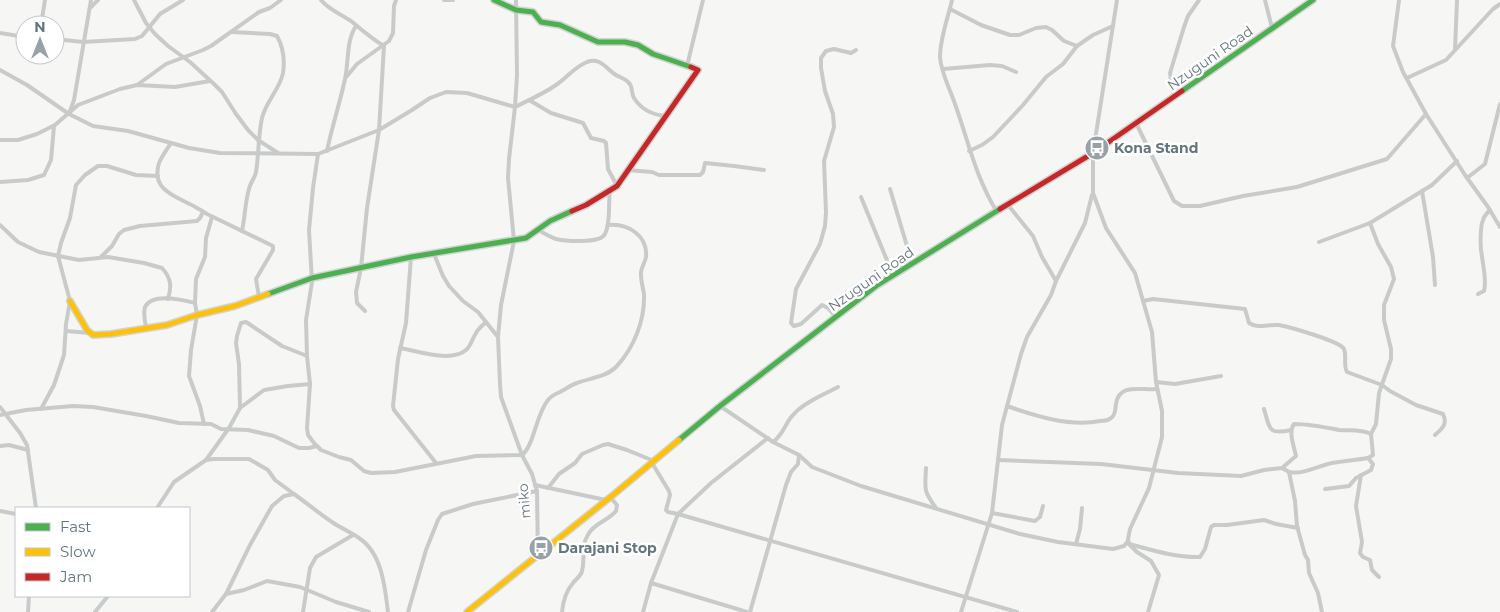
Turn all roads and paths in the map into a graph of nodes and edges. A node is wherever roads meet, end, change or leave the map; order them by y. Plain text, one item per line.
1 (44, 0) edge
2 (91, 0) edge
3 (98, 0) edge
4 (134, 0) edge
5 (183, 0) edge
6 (282, 0) edge
7 (321, 0) edge
8 (396, 0) edge
9 (444, 0) edge
10 (453, 0) edge
11 (494, 0) edge
12 (516, 0) edge
13 (703, 0) edge
14 (952, 0) edge
15 (1117, 0) edge
16 (1199, 0) edge
17 (1265, 0) edge
18 (1313, 0) edge
19 (1399, 0) edge
20 (1457, 0) edge
21 (1500, 4) edge
22 (91, 7) junction
23 (950, 9) junction
24 (516, 10) junction
25 (42, 15) edge
26 (356, 26) junction
27 (1113, 26) junction
28 (149, 27) junction
29 (1272, 28) junction
30 (232, 32) junction
31 (0, 33) edge
32 (15, 35) edge
33 (65, 40) edge
34 (83, 42) junction
35 (384, 46) junction
36 (1076, 46) junction
37 (856, 50) dead end
38 (1455, 50) junction
39 (184, 58) junction
40 (687, 66) junction
41 (943, 69) junction
42 (0, 70) edge
43 (1016, 72) dead end
44 (346, 77) junction
45 (1407, 78) junction
46 (210, 81) junction
47 (137, 85) junction
48 (1185, 89) junction
49 (529, 100) junction
50 (1500, 104) edge
51 (515, 107) junction
52 (69, 114) junction
53 (1426, 114) junction
54 (666, 116) junction
55 (1136, 123) junction
56 (54, 126) junction
57 (379, 130) junction
58 (0, 140) edge
59 (258, 140) junction
60 (171, 143) junction
61 (327, 151) junction
62 (969, 151) junction
63 (278, 153) junction
64 (1093, 153) junction
65 (258, 154) junction
66 (318, 154) junction
67 (1457, 161) junction
68 (627, 170) junction
69 (764, 170) dead end
70 (158, 176) junction
71 (1467, 178) junction
72 (0, 182) edge
73 (617, 186) junction
74 (890, 189) dead end
75 (610, 191) junction
76 (1422, 191) junction
77 (1093, 193) junction
78 (861, 198) dead end
79 (1008, 205) junction
80 (1490, 210) junction
81 (203, 212) junction
82 (997, 212) junction
83 (212, 217) junction
84 (1370, 223) junction
85 (0, 225) edge
86 (608, 225) junction
87 (1500, 227) edge
88 (538, 230) junction
89 (242, 231) junction
90 (514, 241) junction
91 (1319, 242) dead end
92 (434, 254) junction
93 (58, 256) junction
94 (101, 257) junction
95 (411, 257) junction
96 (912, 263) junction
97 (362, 268) junction
98 (894, 275) junction
99 (312, 278) junction
100 (1056, 280) junction
101 (1435, 284) dead end
102 (1478, 294) dead end
103 (259, 297) junction
104 (168, 299) junction
105 (70, 301) junction
106 (1143, 301) junction
107 (195, 303) junction
108 (365, 311) dead end
109 (197, 315) junction
110 (836, 317) junction
111 (486, 322) junction
112 (146, 328) junction
113 (66, 331) junction
114 (90, 333) junction
115 (498, 337) junction
116 (400, 348) junction
117 (307, 356) junction
118 (1222, 376) dead end
119 (1156, 382) junction
120 (310, 384) junction
121 (1382, 385) junction
122 (838, 387) dead end
123 (1157, 389) junction
124 (720, 406) junction
125 (1006, 406) junction
126 (0, 407) edge
127 (240, 408) junction
128 (41, 409) junction
129 (1264, 409) dead end
130 (2, 414) edge
131 (204, 424) junction
132 (229, 428) junction
133 (1291, 430) junction
134 (1371, 434) junction
135 (1435, 435) dead end
136 (768, 438) junction
137 (773, 442) junction
138 (0, 446) edge
139 (317, 446) junction
140 (28, 450) junction
141 (522, 455) junction
142 (799, 455) junction
143 (1368, 458) junction
144 (206, 460) junction
145 (998, 460) junction
146 (653, 462) junction
147 (436, 463) junction
148 (926, 468) dead end
149 (1282, 468) junction
150 (1153, 471) junction
151 (1289, 472) junction
152 (1361, 475) junction
153 (535, 485) junction
154 (548, 488) junction
155 (1325, 489) dead end
156 (536, 491) junction
157 (294, 494) junction
158 (608, 499) junction
159 (1043, 506) dead end
160 (36, 507) edge
161 (158, 507) edge
162 (936, 508) junction
163 (1082, 508) dead end
164 (0, 511) edge
165 (992, 513) junction
166 (15, 514) edge
167 (678, 514) junction
168 (989, 524) junction
169 (1298, 528) junction
170 (353, 534) junction
171 (771, 540) junction
172 (1129, 543) junction
173 (1076, 544) junction
174 (538, 556) junction
175 (1379, 577) dead end
176 (651, 584) junction
177 (308, 590) junction
178 (226, 594) junction
179 (966, 596) junction
180 (29, 597) edge
181 (107, 597) edge
182 (353, 610) edge
183 (28, 612) edge
184 (95, 612) edge
185 (212, 612) edge
186 (303, 612) edge
187 (369, 612) edge
188 (388, 612) edge
189 (408, 612) edge
190 (467, 612) edge
191 (562, 612) edge
192 (643, 612) edge
193 (749, 612) edge
194 (961, 612) edge
195 (1017, 612) edge
196 (1148, 612) edge
197 (1322, 612) edge

1 - 25 street
2 - 22 street
3 - 22 street
4 - 28 street
5 - 28 street
6 - 30 street
7 - 26 street
8 - 35 street
9 - 10 street
11 - 24 street
12 - 24 street, miko
13 - 40 street
14 - 23 street
15 - 27 street
16 - 48 street
17 - 29 street
18 - 29 street, Nzuguni Road
19 - 45 street
20 - 38 street
21 - 38 street
22 - 34 street
23 - 36 street
23 - 41 street
24 - 40 street
24 - 51 street, miko
26 - 35 street
26 - 44 street
27 - 36 street
27 - 64 street
28 - 34 street
28 - 39 street
29 - 48 street, Nzuguni Road
30 - 39 street
30 - 59 street
31 - 32 street
33 - 34 street
34 - 52 street
35 - 44 street
35 - 57 street
36 - 62 street
37 - 110 street
38 - 45 street
39 - 46 street
39 - 47 street
40 - 54 street
41 - 43 street
41 - 62 street
42 - 52 street
44 - 61 street
45 - 53 street
46 - 47 street
46 - 59 street
47 - 52 street
48 - 55 street, Nzuguni Road
49 - 51 street
49 - 54 street
49 - 73 street
50 - 71 street
51 - 57 street
51 - 90 street, miko
52 - 56 street
52 - 60 street
53 - 55 street
53 - 67 street
54 - 68 street
55 - 64 street, Nzuguni Road
56 - 58 street
56 - 72 street
57 - 61 street
57 - 97 street
59 - 63 street
59 - 65 street
60 - 65 street
60 - 70 street
61 - 66 street
62 - 82 street
63 - 65 street
63 - 66 street
64 - 77 street
64 - 79 street, Nzuguni Road
65 - 89 street
66 - 99 street
67 - 71 street
67 - 76 street
68 - 69 street
68 - 73 street
70 - 81 street
70 - 93 street
71 - 80 street
73 - 75 street
74 - 96 street
75 - 86 street
75 - 88 street
76 - 84 street
76 - 101 street
77 - 100 street
77 - 106 street
78 - 98 street
79 - 82 street, Nzuguni Road
79 - 100 street
80 - 87 street
80 - 102 street
81 - 83 street
81 - 94 street
82 - 96 street, Nzuguni Road
83 - 89 street
83 - 107 street
84 - 91 street
84 - 121 street
85 - 93 street
86 - 88 street
86 - 141 street
88 - 90 street
89 - 103 street
90 - 92 street
90 - 115 street, miko
92 - 95 street
92 - 111 street
93 - 94 street
93 - 105 street
94 - 104 street
95 - 97 street
95 - 116 street
96 - 98 street, Nzuguni Road
97 - 99 street
97 - 108 street
98 - 110 street, Nzuguni Road
99 - 103 street
99 - 117 street
100 - 125 street
103 - 109 street
104 - 107 street
104 - 112 street
105 - 113 street
105 - 114 street
106 - 119 street
106 - 121 street
107 - 109 street
109 - 112 street
109 - 131 street
110 - 124 street, Nzuguni Road
111 - 115 street
111 - 116 street
112 - 114 street
113 - 114 street
113 - 128 street
115 - 141 street, miko
116 - 147 street
117 - 120 street
117 - 127 street
118 - 119 street
119 - 123 street
120 - 127 street
120 - 139 street
121 - 134 street
121 - 135 street
122 - 137 street
123 - 125 street
123 - 150 street
124 - 136 street
124 - 146 street, Nzuguni Road
125 - 145 street
126 - 130 street
127 - 132 street
128 - 130 street
128 - 131 street
129 - 133 street
130 - 140 street
131 - 132 street
132 - 139 street
132 - 144 street
133 - 134 street
133 - 149 street
134 - 143 street
136 - 137 street
136 - 167 street
137 - 142 street
138 - 140 street
139 - 147 street
140 - 160 street
141 - 147 street
141 - 153 street, miko
142 - 162 street
142 - 171 street
143 - 151 street
143 - 152 street
144 - 157 street
144 - 161 street
145 - 150 street
145 - 165 street
146 - 154 street
146 - 158 street, Nzuguni Road
146 - 167 street
148 - 162 street
149 - 150 street
149 - 151 street
150 - 172 street
151 - 169 street
152 - 155 street
152 - 175 street
153 - 154 street
153 - 156 street, miko
154 - 158 street
156 - 174 street, miko
156 - 189 street
157 - 170 street
157 - 178 street
158 - 174 street, Nzuguni Road
158 - 191 street
159 - 165 street
162 - 168 street
163 - 173 street
164 - 166 street
165 - 168 street
167 - 171 street
167 - 176 street
168 - 173 street
168 - 179 street
169 - 172 street
169 - 197 street
170 - 177 street
170 - 188 street
171 - 179 street
171 - 193 street
172 - 173 street
172 - 196 street
174 - 190 street, Nzuguni Road
176 - 192 street
176 - 193 street
177 - 178 street
177 - 182 street
177 - 186 street
178 - 185 street
179 - 194 street
179 - 195 street
180 - 183 street
181 - 184 street
182 - 187 street

